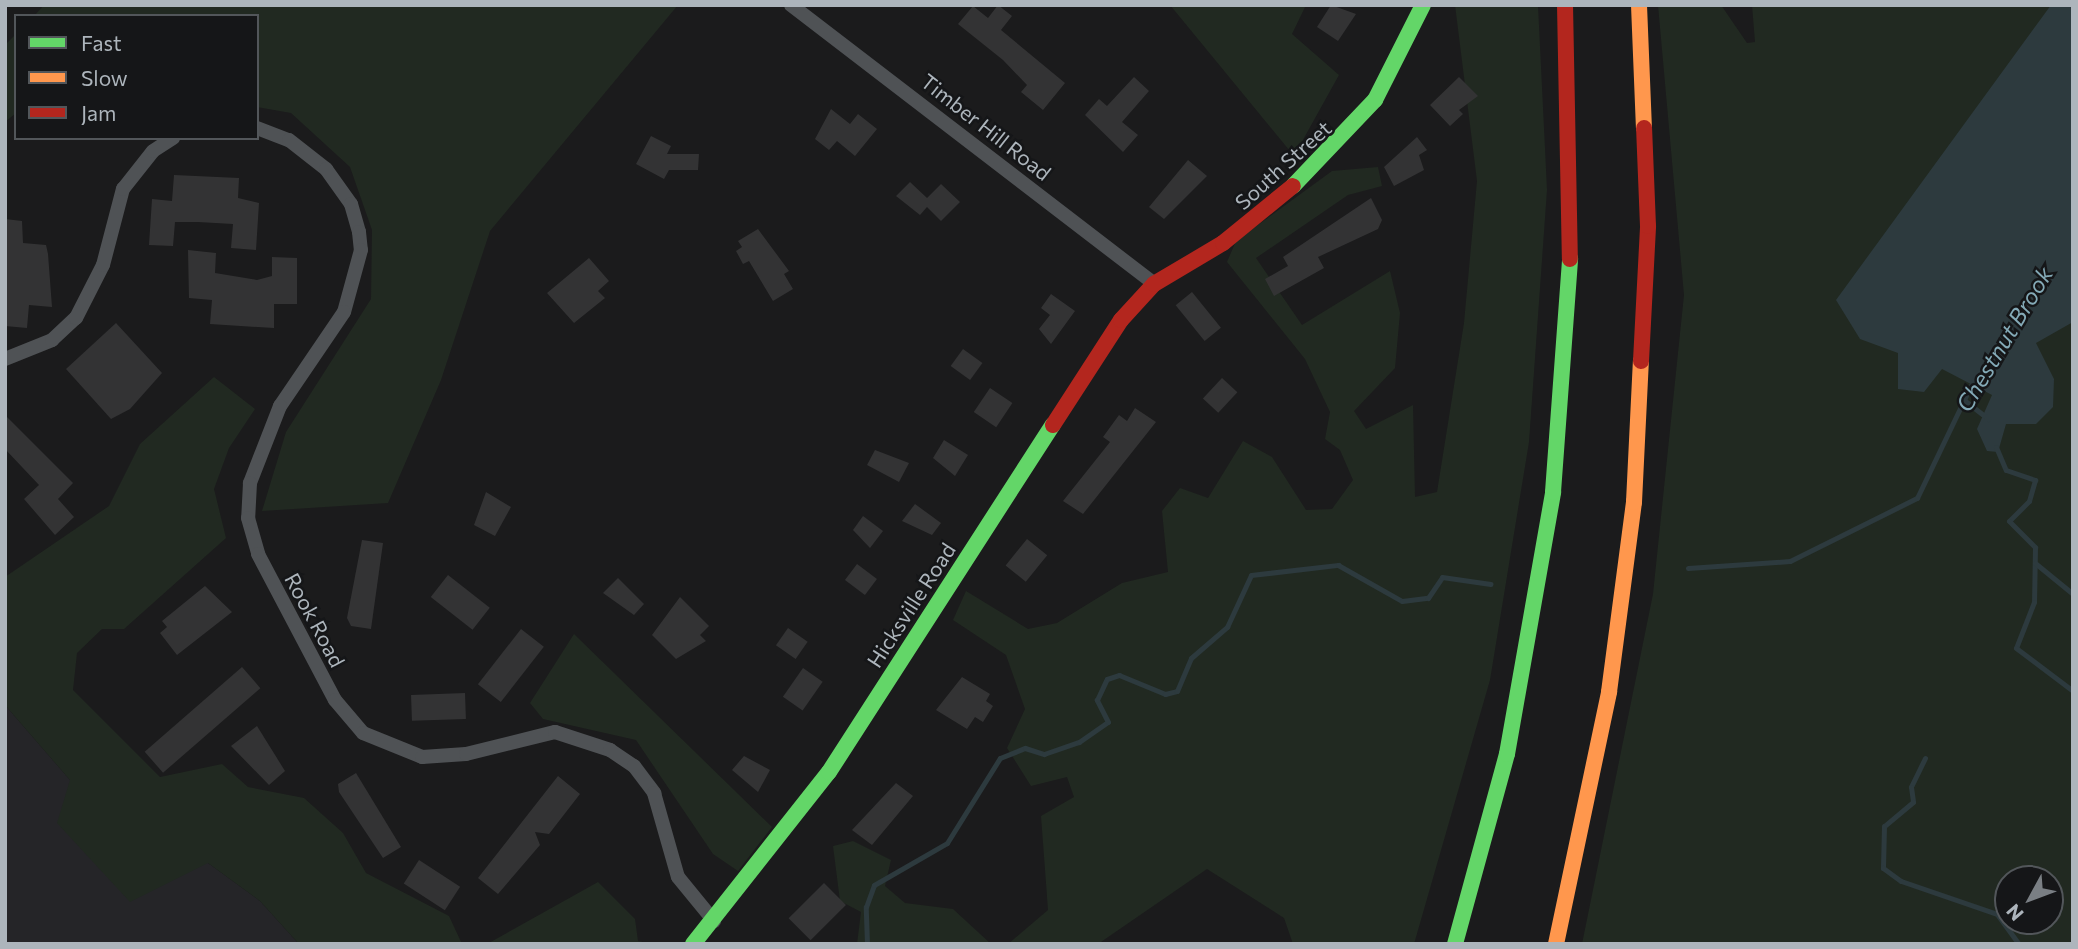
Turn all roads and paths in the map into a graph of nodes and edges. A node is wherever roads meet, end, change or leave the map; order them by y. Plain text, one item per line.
1 (790, 5) edge
2 (1423, 5) edge
3 (1565, 5) edge
4 (1639, 5) edge
5 (259, 129) edge
6 (170, 140) edge
7 (1154, 284) junction
8 (5, 359) edge
9 (714, 921) junction
10 (693, 944) edge
11 (1455, 944) edge
12 (1556, 944) edge

1 - 7 street, Timber Hill Road
2 - 7 main road, South Street
3 - 11 main road
4 - 12 main road
5 - 9 street, Rook Road
6 - 8 street
7 - 9 main road, Hicksville Road
9 - 10 main road, Hicksville Road

